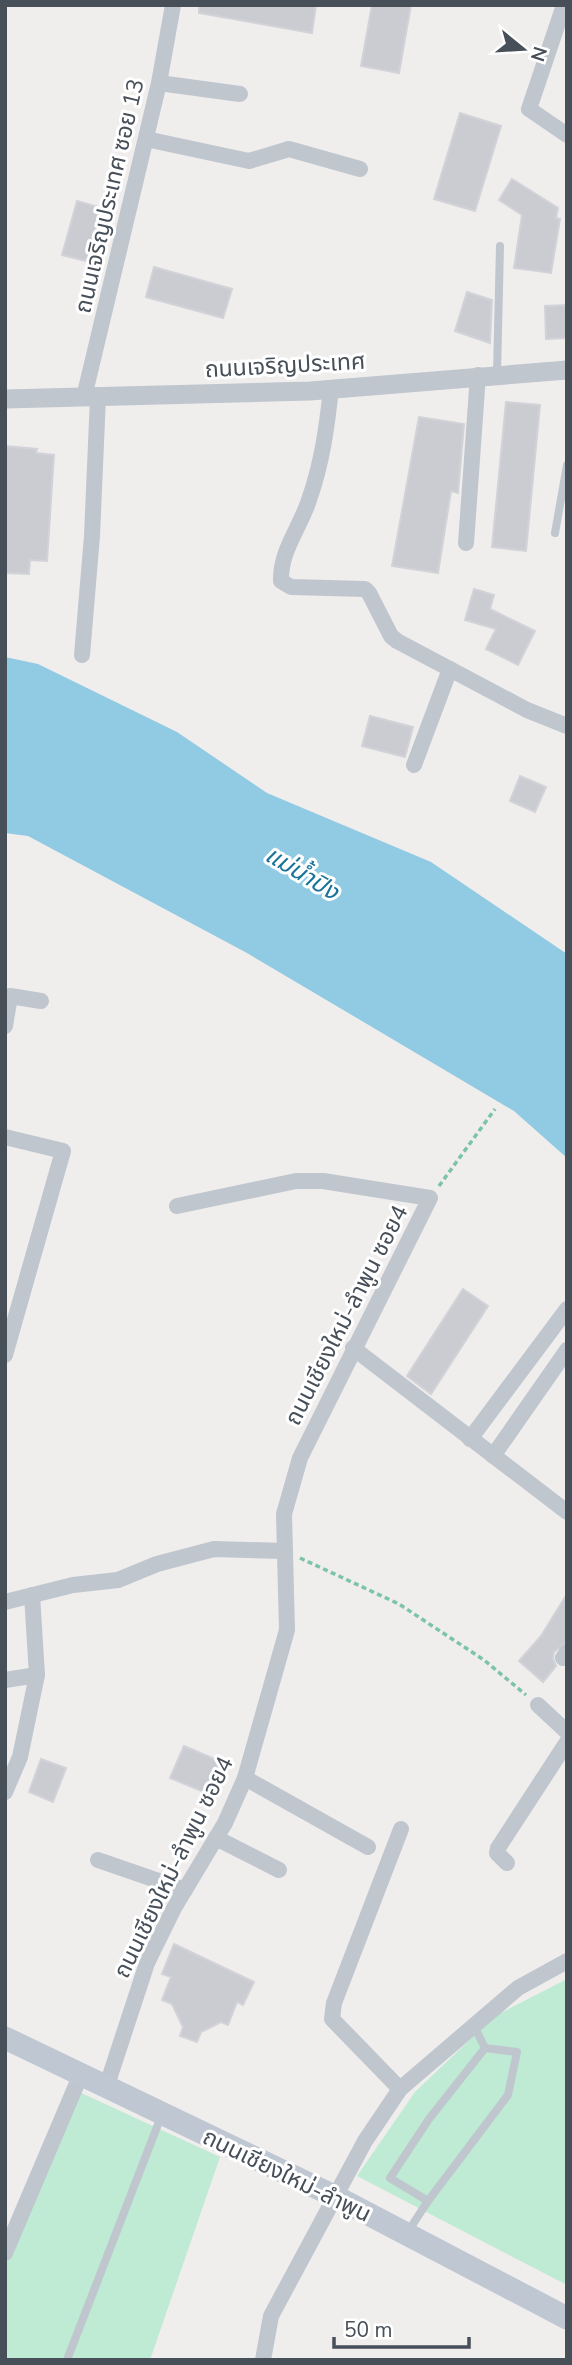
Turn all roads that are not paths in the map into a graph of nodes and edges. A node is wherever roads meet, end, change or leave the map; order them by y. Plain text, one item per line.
1 (173, 5) edge
2 (564, 5) edge
3 (159, 83) junction
4 (240, 94) dead end
5 (567, 135) edge
6 (146, 139) junction
7 (360, 169) dead end
8 (500, 246) dead end
9 (567, 370) edge
10 (487, 375) junction
11 (331, 388) junction
12 (91, 397) junction
13 (5, 399) edge
14 (567, 465) edge
15 (555, 533) dead end
16 (466, 543) dead end
17 (82, 655) dead end
18 (450, 670) junction
19 (567, 726) edge
20 (414, 765) dead end
21 (41, 1001) dead end
22 (5, 1026) edge
23 (5, 1137) edge
24 (177, 1206) dead end
25 (567, 1309) edge
26 (353, 1348) junction
27 (567, 1350) edge
28 (5, 1355) edge
29 (470, 1439) junction
30 (493, 1456) junction
31 (567, 1511) edge
32 (285, 1551) junction
33 (32, 1595) junction
34 (5, 1601) edge
35 (37, 1675) junction
36 (5, 1680) edge
37 (538, 1705) road end
38 (567, 1732) edge
39 (567, 1742) edge
40 (245, 1778) junction
41 (5, 1792) edge
42 (401, 1829) dead end
43 (216, 1838) junction
44 (368, 1847) dead end
45 (98, 1860) dead end
46 (507, 1863) dead end
47 (279, 1870) dead end
48 (185, 1890) junction
49 (567, 1961) edge
50 (473, 2024) junction
51 (5, 2038) edge
52 (485, 2048) junction
53 (81, 2074) junction
54 (107, 2085) junction
55 (400, 2089) junction
56 (162, 2114) junction
57 (334, 2196) junction
58 (428, 2201) junction
59 (407, 2233) junction
60 (5, 2253) edge
61 (567, 2318) edge
62 (67, 2360) edge
63 (263, 2360) edge

1 - 3 street, ถนนเจริญประเทศ ซอย 13
2 - 5 street
3 - 4 street
3 - 6 street, ถนนเจริญประเทศ ซอย 13
6 - 7 street
6 - 12 street, ถนนเจริญประเทศ ซอย 13
8 - 10 lane
9 - 10 street, ถนนเจริญประเทศ
10 - 11 street, ถนนเจริญประเทศ
10 - 16 street
11 - 12 street, ถนนเจริญประเทศ
11 - 18 street
12 - 13 street, ถนนเจริญประเทศ
12 - 17 street, ถนนเจริญประเทศ ซอย 13
14 - 15 lane
18 - 19 street
18 - 20 street
21 - 22 street
23 - 28 street
24 - 26 street, ถนนเชียงใหม่-ลำพูน ซอย4
25 - 29 street
26 - 29 street
26 - 32 street, ถนนเชียงใหม่-ลำพูน ซอย4
27 - 30 street
29 - 30 street
30 - 31 street
32 - 33 street
32 - 40 street, ถนนเชียงใหม่-ลำพูน ซอย4
33 - 34 street
33 - 35 street
35 - 36 street
35 - 41 street
37 - 38 street
39 - 46 street
40 - 43 street, ถนนเชียงใหม่-ลำพูน ซอย4
40 - 44 street
42 - 55 street
43 - 47 street
43 - 48 street, ถนนเชียงใหม่-ลำพูน ซอย4
45 - 48 street
48 - 54 street, ถนนเชียงใหม่-ลำพูน ซอย4
49 - 50 street
50 - 52 lane
50 - 55 street
51 - 53 main road, ถนนเชียงใหม่-ลำพูน
52 - 58 lane
52 - 58 lane
53 - 54 main road, ถนนเชียงใหม่-ลำพูน
53 - 60 street
54 - 56 main road, ถนนเชียงใหม่-ลำพูน
55 - 57 street
56 - 57 main road, ถนนเชียงใหม่-ลำพูน
56 - 62 lane
57 - 59 main road, ถนนเชียงใหม่-ลำพูน
57 - 63 street
58 - 59 lane
59 - 61 main road, ถนนเชียงใหม่-ลำพูน

